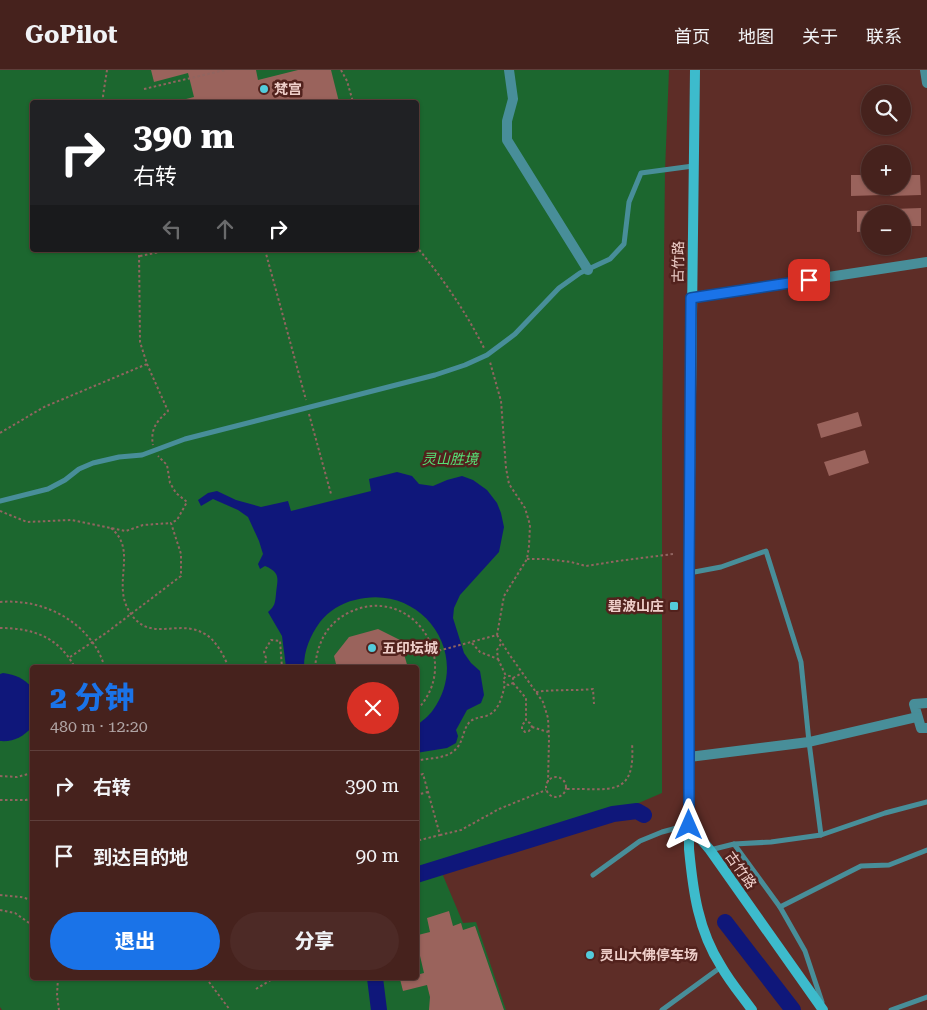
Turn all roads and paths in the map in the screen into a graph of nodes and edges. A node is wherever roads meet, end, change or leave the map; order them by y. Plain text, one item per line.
1 (107, 70) edge
2 (225, 70) edge
3 (341, 70) edge
4 (509, 70) edge
5 (695, 70) edge
6 (925, 70) edge
7 (927, 83) edge
8 (144, 90) dead end
9 (104, 100) edge
10 (353, 100) edge
11 (693, 166) junction
12 (419, 249) edge
13 (139, 252) edge
14 (159, 252) edge
15 (266, 252) edge
16 (140, 256) junction
17 (927, 262) edge
18 (588, 270) junction
19 (691, 298) junction
20 (487, 355) junction
21 (147, 364) junction
22 (308, 408) junction
23 (0, 433) edge
24 (156, 450) junction
25 (331, 494) dead end
26 (0, 501) edge
27 (0, 511) edge
28 (171, 523) junction
29 (112, 528) junction
30 (673, 554) dead end
31 (527, 559) junction
32 (689, 573) junction
33 (0, 602) edge
34 (131, 614) junction
35 (0, 628) edge
36 (497, 635) junction
37 (92, 642) junction
38 (471, 642) junction
39 (502, 642) junction
40 (434, 652) junction
41 (70, 658) junction
42 (498, 659) junction
43 (74, 665) edge
44 (104, 665) edge
45 (228, 665) edge
46 (265, 665) edge
47 (282, 665) edge
48 (315, 665) edge
49 (522, 673) junction
50 (506, 676) junction
51 (513, 678) junction
52 (512, 683) junction
53 (505, 684) junction
54 (536, 692) junction
55 (594, 704) dead end
56 (927, 704) edge
57 (419, 708) edge
58 (917, 716) junction
59 (526, 721) junction
60 (532, 727) junction
61 (927, 728) edge
62 (548, 732) junction
63 (808, 742) junction
64 (632, 743) dead end
65 (689, 757) junction
66 (419, 760) edge
67 (30, 774) edge
68 (419, 775) edge
69 (0, 776) edge
70 (548, 782) junction
71 (567, 789) junction
72 (546, 790) junction
73 (428, 792) junction
74 (419, 794) edge
75 (30, 799) edge
76 (0, 800) edge
77 (927, 802) edge
78 (689, 825) junction
79 (440, 835) junction
80 (821, 835) junction
81 (419, 840) edge
82 (734, 844) junction
83 (710, 850) junction
84 (927, 850) edge
85 (593, 876) dead end
86 (0, 895) edge
87 (30, 900) edge
88 (780, 907) junction
89 (0, 910) edge
90 (30, 924) edge
91 (721, 967) junction
92 (58, 980) edge
93 (208, 980) edge
94 (271, 980) edge
95 (256, 989) dead end
96 (927, 997) edge
97 (59, 1010) edge
98 (230, 1010) edge
99 (662, 1010) edge
100 (752, 1010) edge
101 (823, 1010) edge
102 (891, 1010) edge

1 - 9 path
2 - 8 path
3 - 10 path
4 - 18 street
5 - 11 main road, 古竹路
6 - 7 street
11 - 18 lane
11 - 19 main road, 古竹路
12 - 20 path
13 - 16 path
14 - 16 path
15 - 22 path
16 - 21 path
17 - 19 street
18 - 20 lane
19 - 32 main road, 古竹路
20 - 22 lane
20 - 31 path
21 - 23 path
21 - 24 path
22 - 24 lane
22 - 25 path
24 - 26 lane
24 - 28 path
27 - 29 path
28 - 29 path
28 - 34 path
29 - 34 path
30 - 31 path
31 - 36 path
32 - 63 lane
32 - 65 main road, 古竹路
33 - 37 path
34 - 37 path
34 - 45 path
35 - 41 path
36 - 38 path
36 - 39 path
37 - 41 path
37 - 44 path
38 - 40 path
38 - 42 path
39 - 42 path
39 - 49 path
40 - 48 path
40 - 57 path
41 - 43 path
42 - 50 path
46 - 47 path
49 - 51 path
49 - 54 path
50 - 51 path
50 - 53 path
51 - 52 path
52 - 53 path
52 - 59 path
53 - 66 path
54 - 55 path
54 - 62 path
56 - 58 street
58 - 61 street
58 - 63 street
59 - 60 path
59 - 60 path
60 - 62 path
62 - 70 path
63 - 65 street
63 - 80 lane
64 - 71 path
65 - 78 main road, 古竹路
67 - 69 path
68 - 73 path
70 - 71 path
70 - 72 path
71 - 72 path
72 - 79 path
73 - 74 path
73 - 79 path
75 - 76 path
77 - 80 lane
78 - 83 main road, 古竹路
78 - 85 lane
78 - 91 main road
79 - 81 path
80 - 82 lane
82 - 83 lane
82 - 88 lane
83 - 101 main road, 古竹路
84 - 88 lane
86 - 87 path
88 - 101 lane
89 - 90 path
91 - 99 lane
91 - 100 main road
92 - 97 path
93 - 98 path
94 - 95 path
96 - 102 lane

